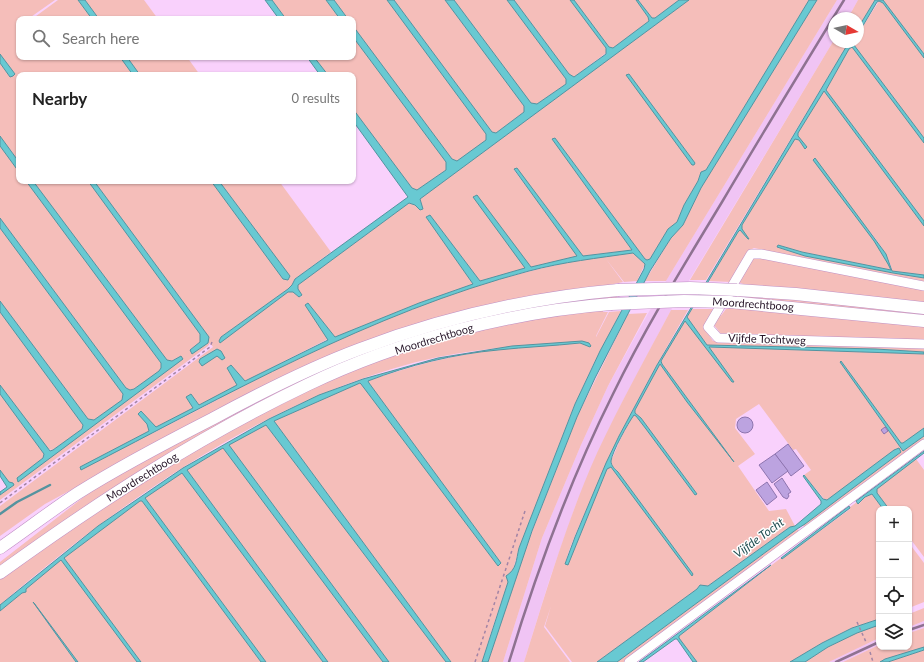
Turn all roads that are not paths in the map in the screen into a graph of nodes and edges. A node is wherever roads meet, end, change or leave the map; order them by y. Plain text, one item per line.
1 (924, 286) edge
2 (924, 308) edge
3 (924, 321) edge
4 (924, 344) edge
5 (924, 444) edge
6 (0, 548) edge
7 (0, 573) edge
8 (629, 662) edge

1 - 4 street, Vijfde Tochtweg
2 - 6 main road, Moordrechtboog, bridge
3 - 7 main road, Moordrechtboog, bridge
5 - 8 street

